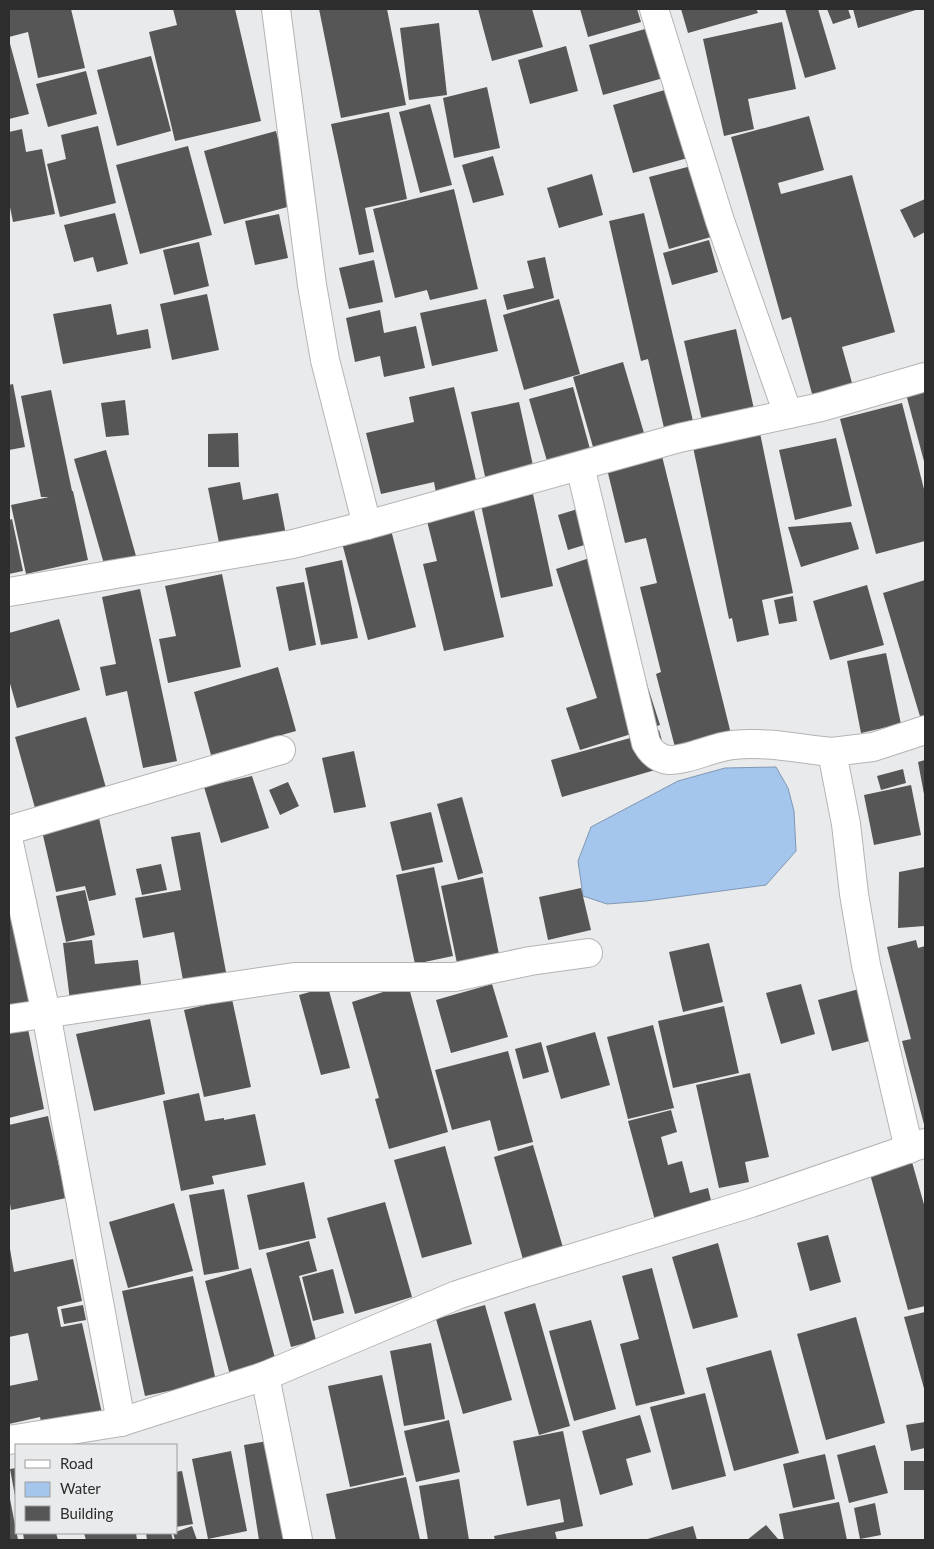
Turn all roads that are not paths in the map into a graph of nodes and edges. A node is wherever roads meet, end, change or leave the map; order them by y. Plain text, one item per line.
1 (276, 9) edge
2 (654, 9) edge
3 (925, 377) edge
4 (788, 414) junction
5 (580, 466) junction
6 (367, 525) junction
7 (9, 592) edge
8 (925, 730) edge
9 (281, 750) dead end
10 (832, 752) junction
11 (9, 830) edge
12 (9, 842) edge
13 (588, 953) dead end
14 (46, 1013) junction
15 (9, 1019) edge
16 (917, 1146) edge
17 (265, 1376) junction
18 (121, 1422) junction
19 (9, 1440) edge
20 (298, 1540) edge

1 - 6 street
2 - 4 street
3 - 4 street
4 - 5 street
5 - 6 street
5 - 10 street
6 - 7 street
8 - 10 street
9 - 11 street
10 - 16 street
12 - 14 street
13 - 14 street
14 - 15 street
14 - 18 street
16 - 17 street
17 - 18 street
17 - 20 street
18 - 19 street

